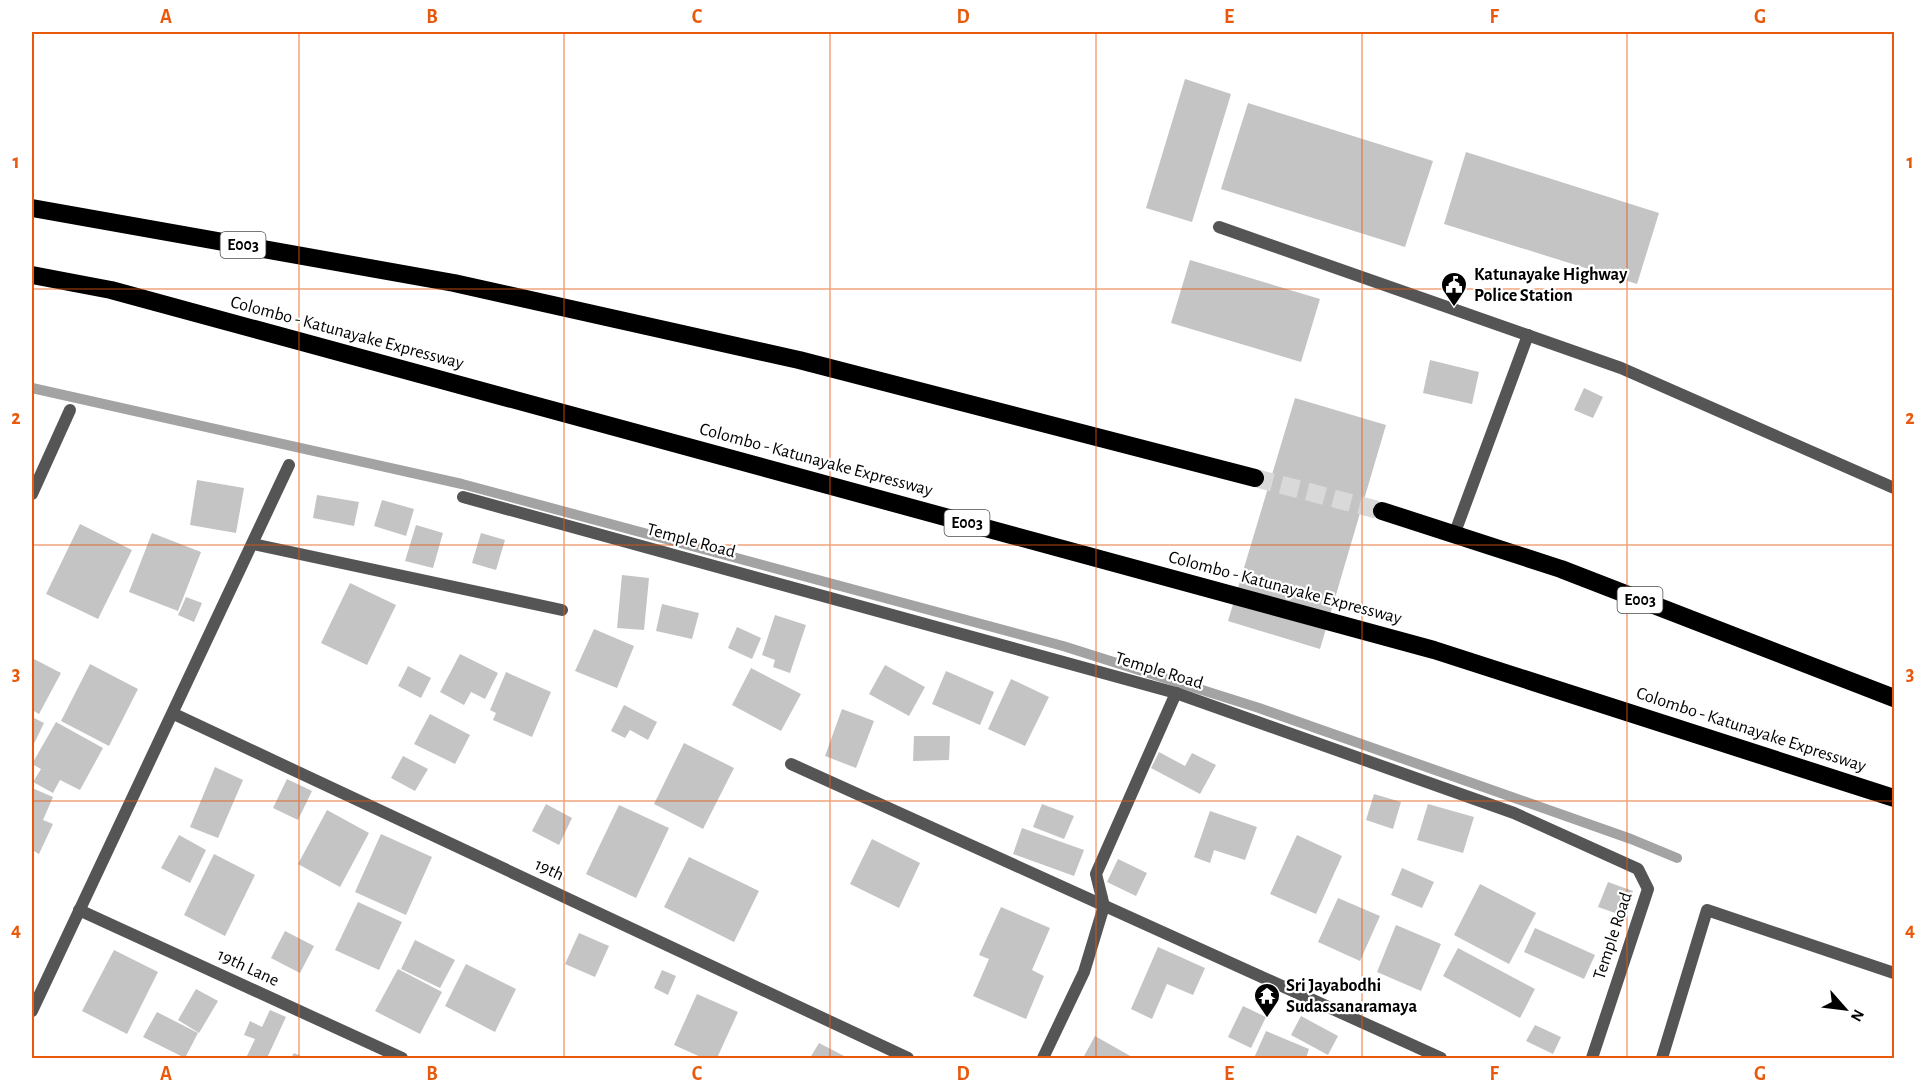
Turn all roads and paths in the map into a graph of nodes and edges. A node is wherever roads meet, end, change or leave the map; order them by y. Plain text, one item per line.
1 (32, 208) edge
2 (1219, 227) dead end
3 (32, 275) edge
4 (1528, 335) junction
5 (70, 410) dead end
6 (290, 465) dead end
7 (1255, 478) tunnel mouth
8 (1894, 488) edge
9 (32, 494) edge
10 (463, 497) dead end
11 (1382, 512) tunnel mouth
12 (1454, 534) junction
13 (253, 544) junction
14 (562, 610) dead end
15 (1176, 693) junction
16 (1894, 698) edge
17 (174, 714) junction
18 (791, 764) dead end
19 (1894, 798) edge
20 (1104, 906) junction
21 (79, 910) junction
22 (1894, 973) edge
23 (32, 1011) edge
24 (402, 1059) edge
25 (908, 1059) edge
26 (1043, 1059) edge
27 (1441, 1059) edge
28 (1592, 1059) edge
29 (1662, 1059) edge

1 - 7 highway, E003
2 - 4 street
3 - 19 highway, Colombo - Katunayake Expressway / E003
4 - 8 street
4 - 12 street
5 - 9 street
6 - 13 street
10 - 15 street, Temple Road
11 - 12 highway, E003
12 - 16 highway, E003
13 - 14 street
13 - 17 street
15 - 20 street
15 - 28 street, Temple Road
17 - 21 street
17 - 25 street, 19th
18 - 20 street
20 - 26 street
20 - 27 street
21 - 23 street
21 - 24 street, 19th Lane
22 - 29 street

